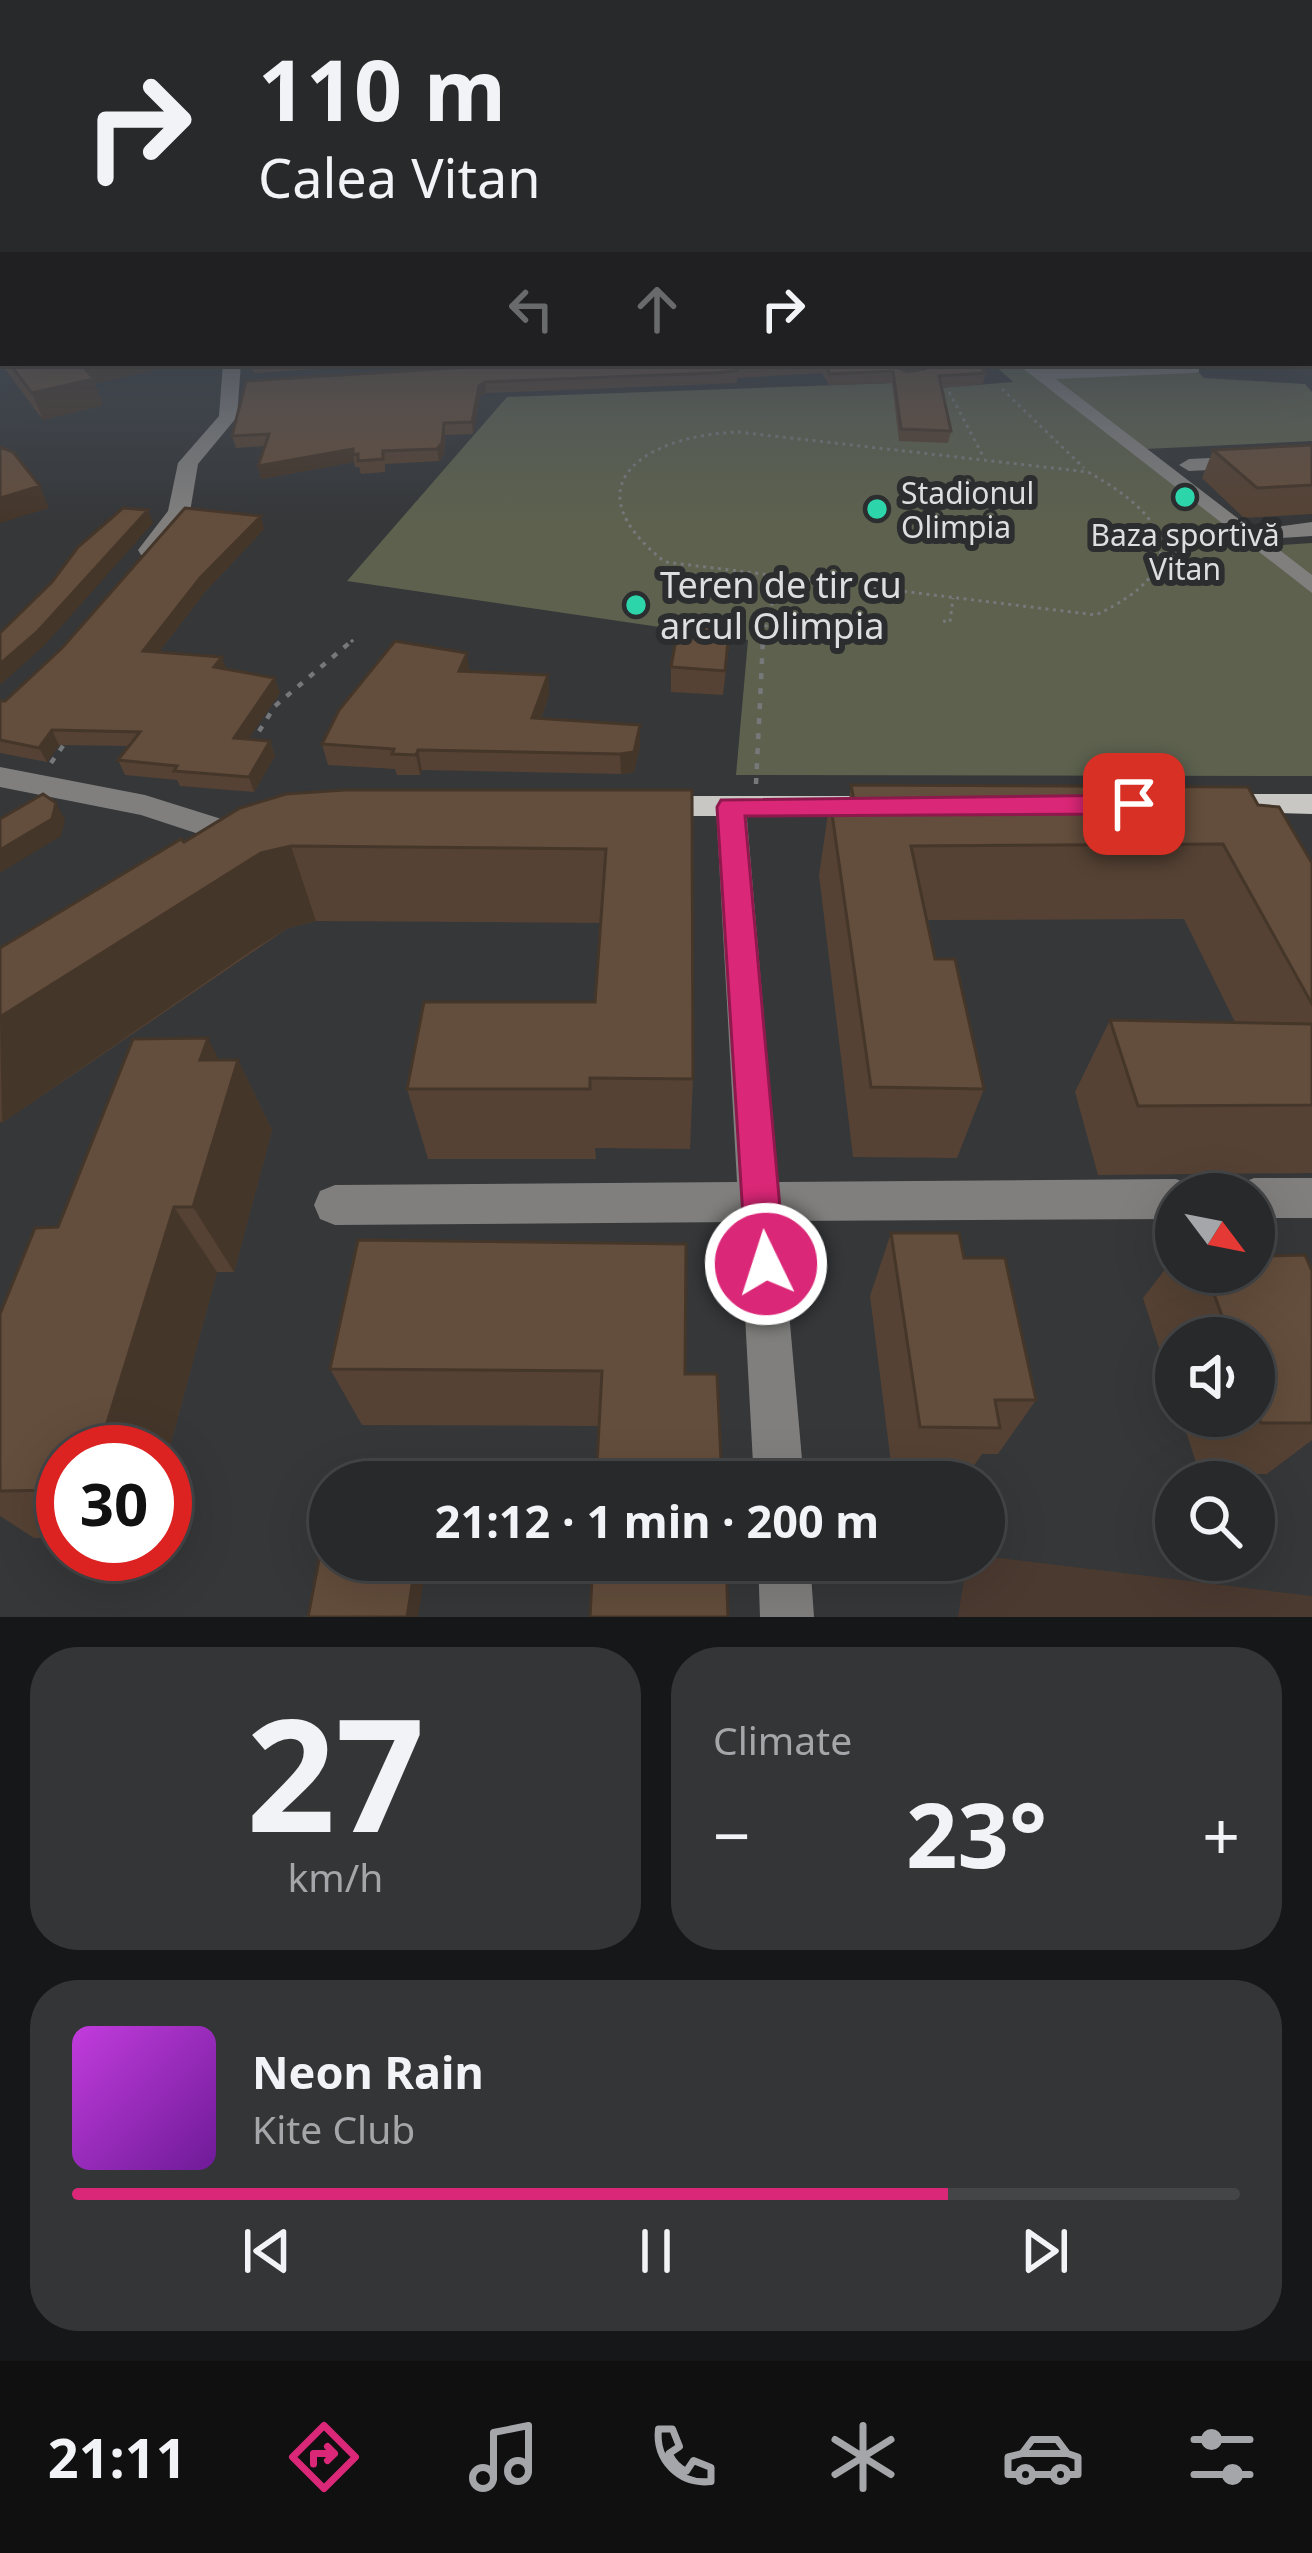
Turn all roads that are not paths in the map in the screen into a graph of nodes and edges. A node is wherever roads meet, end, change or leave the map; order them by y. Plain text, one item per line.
1 (1031, 369) edge
2 (239, 376) edge
3 (1312, 459) edge
4 (1189, 465) dead end
5 (1312, 529) edge
6 (1263, 532) dead end
7 (140, 561) edge
8 (1312, 586) edge
9 (0, 777) edge
10 (1177, 804) edge
11 (1224, 804) junction
12 (1312, 804) edge
13 (622, 806) edge
14 (895, 806) edge
15 (731, 807) junction
16 (234, 826) joint
17 (1243, 836) edge
18 (184, 847) edge
19 (1275, 1198) edge
20 (1312, 1198) edge
21 (1155, 1199) edge
22 (761, 1200) junction
23 (335, 1205) dead end
24 (778, 1461) edge
25 (785, 1581) edge
26 (787, 1617) edge

1 - 8 street
2 - 7 street
3 - 4 street
5 - 6 street
9 - 16 street
10 - 11 main road
11 - 12 main road
11 - 17 street
13 - 15 main road
14 - 15 main road
15 - 22 street
16 - 18 main road
19 - 20 street
21 - 22 street
22 - 23 street
22 - 24 street
25 - 26 street

